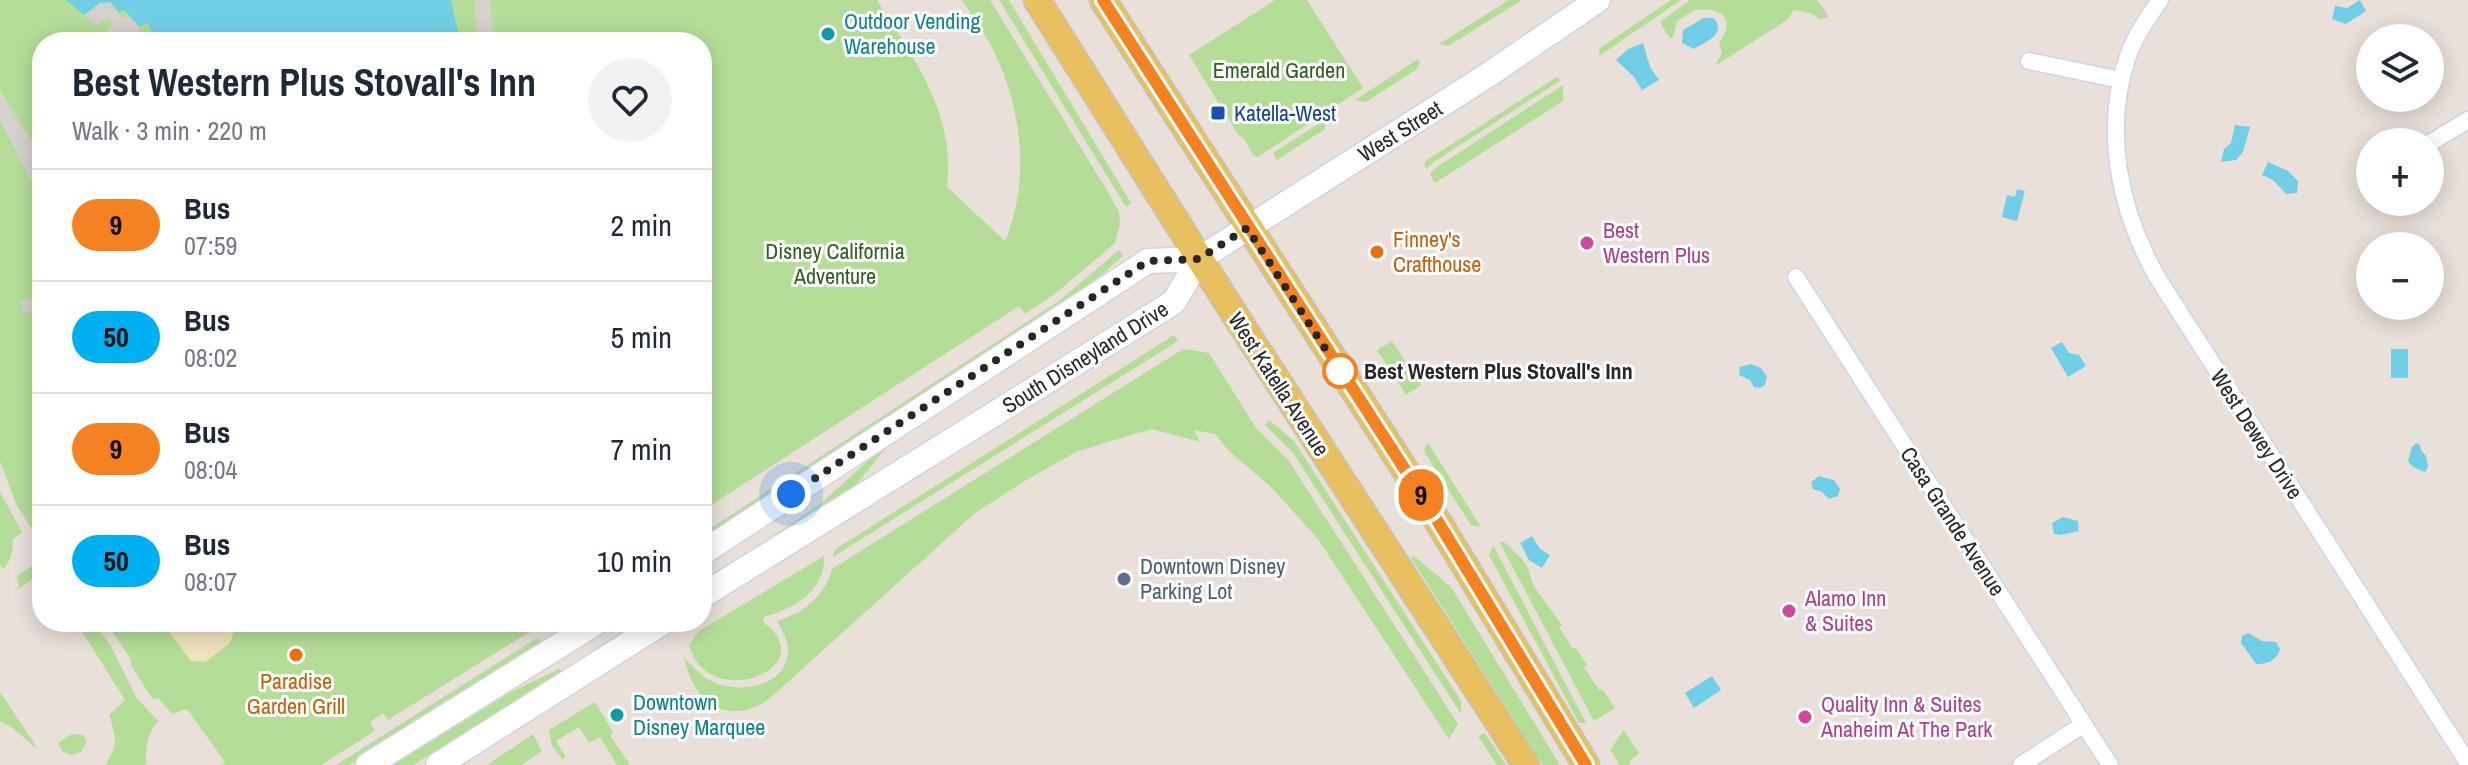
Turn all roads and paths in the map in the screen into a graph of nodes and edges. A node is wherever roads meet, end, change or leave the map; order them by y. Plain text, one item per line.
1 (1037, 0) edge
2 (1103, 0) edge
3 (1598, 0) edge
4 (2160, 0) edge
5 (2029, 61) dead end
6 (2121, 80) junction
7 (2468, 120) edge
8 (2444, 135) edge
9 (1247, 228) junction
10 (1199, 259) junction
11 (1796, 277) dead end
12 (712, 546) edge
13 (712, 590) edge
14 (581, 632) edge
15 (601, 632) edge
16 (648, 632) edge
17 (615, 654) junction
18 (2084, 724) junction
19 (2468, 763) edge
20 (368, 765) edge
21 (438, 765) edge
22 (1526, 765) edge
23 (1586, 765) edge
24 (2021, 765) edge
25 (2110, 765) edge

1 - 10 main road, West Katella Avenue
2 - 9 main road
3 - 9 main road, West Street
4 - 6 street, West Dewey Drive
5 - 6 street
6 - 19 street, West Dewey Drive
7 - 8 street
9 - 10 main road, West Street
9 - 23 main road
10 - 12 main road, South Disneyland Drive
10 - 13 main road, South Disneyland Drive
10 - 22 main road, West Katella Avenue
11 - 18 street, Casa Grande Avenue
14 - 20 main road
15 - 17 main road
16 - 17 main road
17 - 21 main road
18 - 24 street
18 - 25 street, Casa Grande Avenue

